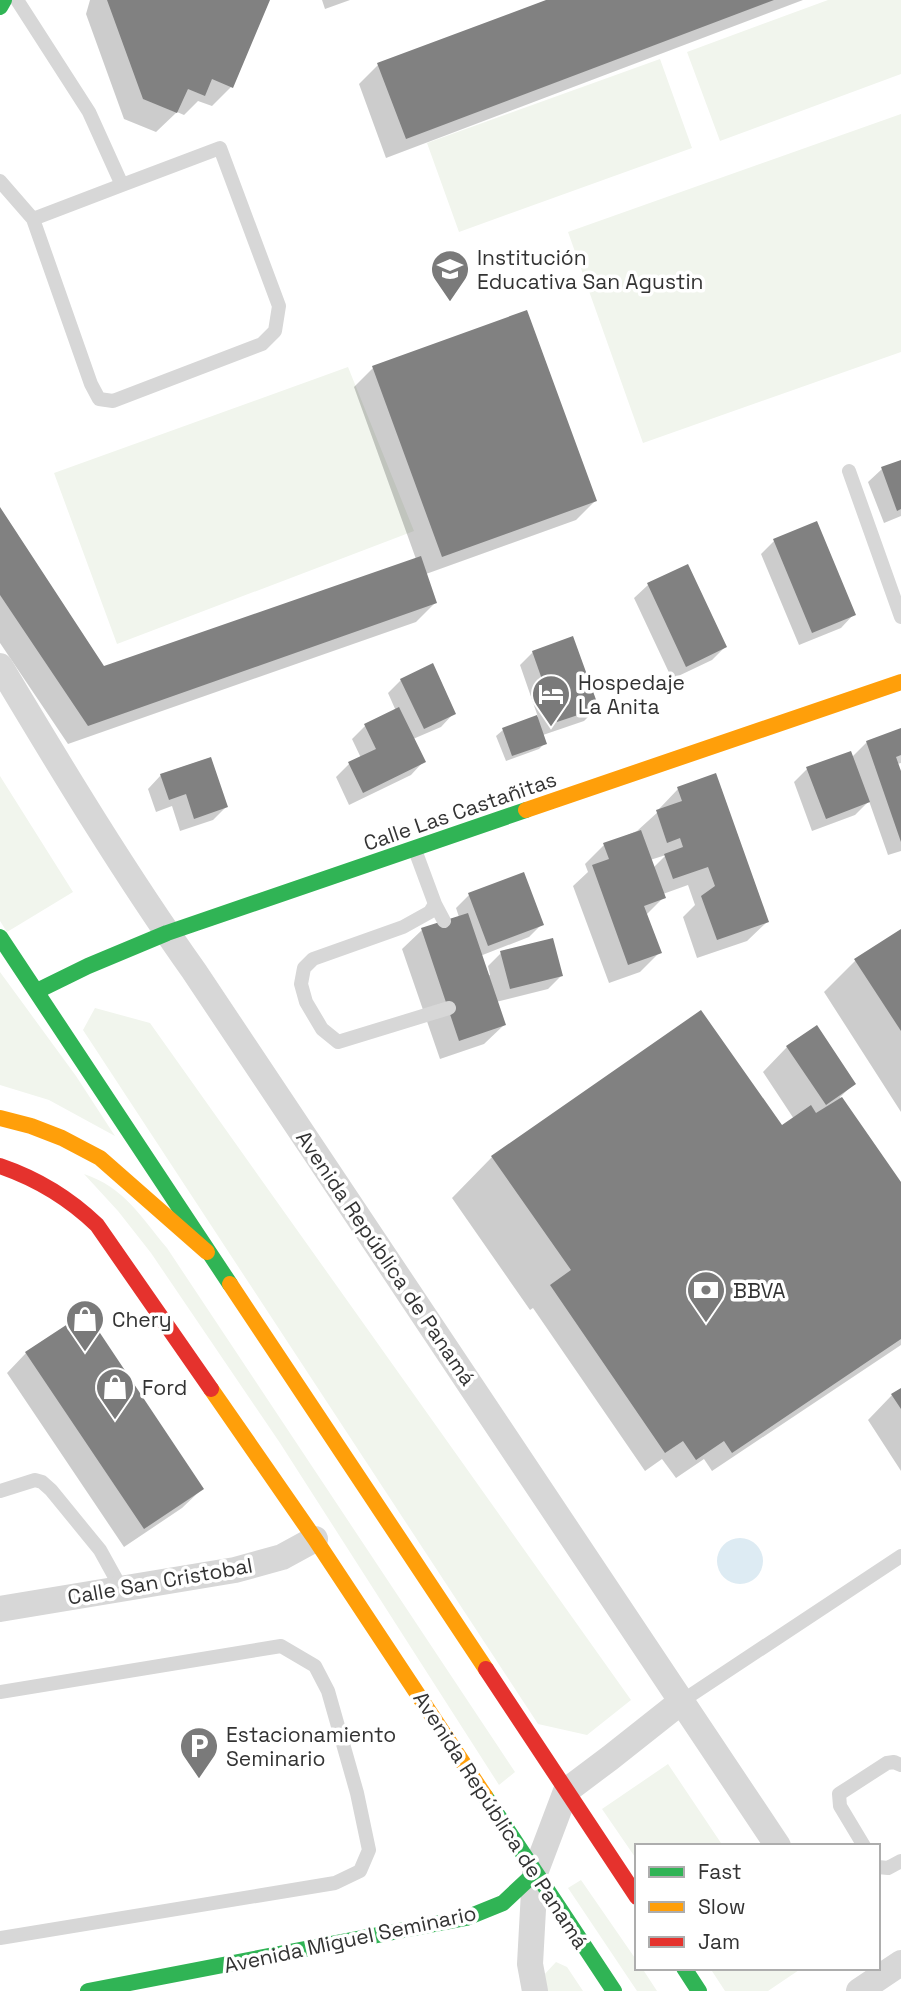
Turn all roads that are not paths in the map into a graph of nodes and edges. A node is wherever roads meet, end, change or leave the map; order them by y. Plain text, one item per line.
1 (4, 0) edge
2 (17, 0) edge
3 (0, 7) edge
4 (0, 181) edge
5 (122, 185) junction
6 (33, 219) junction
7 (849, 471) dead end
8 (901, 617) edge
9 (0, 666) edge
10 (901, 682) edge
11 (415, 848) junction
12 (435, 904) junction
13 (444, 921) dead end
14 (167, 933) junction
15 (0, 937) edge
16 (37, 991) junction
17 (449, 1008) dead end
18 (0, 1118) edge
19 (0, 1166) edge
20 (207, 1252) junction
21 (0, 1491) edge
22 (315, 1539) junction
23 (901, 1556) edge
24 (121, 1588) junction
25 (0, 1609) edge
26 (0, 1692) edge
27 (681, 1701) junction
28 (901, 1765) edge
29 (566, 1791) junction
30 (777, 1844) edge
31 (863, 1844) edge
32 (901, 1861) edge
33 (880, 1867) edge
34 (535, 1873) junction
35 (635, 1894) edge
36 (0, 1938) edge
37 (901, 1963) edge
38 (685, 1970) edge
39 (866, 1983) edge
40 (147, 1986) edge
41 (88, 1991) edge
42 (534, 1991) edge
43 (614, 1991) edge
44 (699, 1991) edge

1 - 3 main road
2 - 5 lane
4 - 6 lane
5 - 6 lane
5 - 6 lane
7 - 8 lane
9 - 14 street, Avenida República de Panamá
10 - 11 main road, Calle Las Castañitas
11 - 12 lane
11 - 14 main road, Calle Las Castañitas
12 - 13 lane
12 - 17 lane
14 - 16 main road, Calle Las Castañitas
14 - 27 street, Avenida República de Panamá
15 - 16 main road
16 - 20 main road
18 - 20 main road
19 - 22 main road, Avenida República de Panamá
20 - 29 main road
21 - 24 lane
22 - 24 street, Calle San Cristobal
22 - 34 main road, Avenida República de Panamá
23 - 27 lane
24 - 25 street, Calle San Cristobal
26 - 36 lane
27 - 29 street
27 - 30 street, Avenida República de Panamá
28 - 31 lane
29 - 34 street, Avenida Miguel Seminario
29 - 35 main road
32 - 33 lane
34 - 40 main road, Avenida Miguel Seminario
34 - 42 street
34 - 43 main road, Avenida República de Panamá
37 - 39 street
38 - 44 main road
40 - 41 main road, Avenida Miguel Seminario

